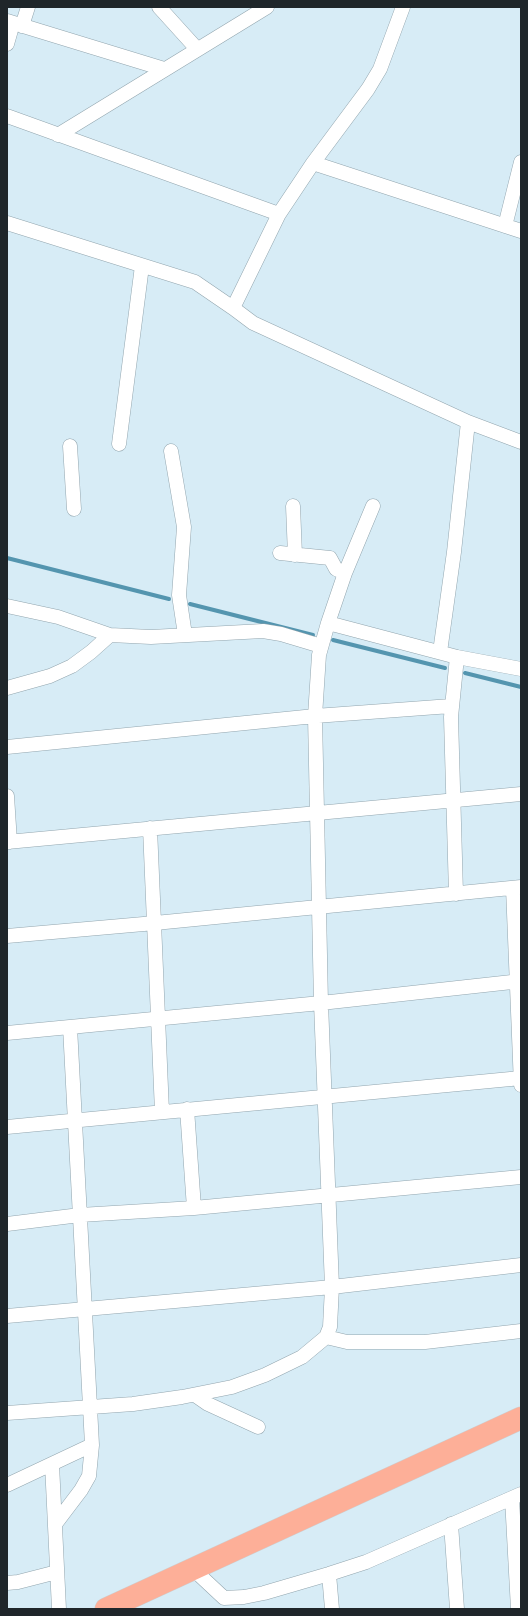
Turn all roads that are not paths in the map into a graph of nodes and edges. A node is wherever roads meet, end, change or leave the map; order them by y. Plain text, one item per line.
1 (28, 7) edge
2 (159, 7) edge
3 (267, 7) edge
4 (403, 7) edge
5 (14, 23) edge
6 (7, 44) edge
7 (197, 49) junction
8 (164, 69) junction
9 (7, 116) edge
10 (58, 135) junction
11 (521, 162) edge
12 (313, 163) junction
13 (279, 214) junction
14 (7, 223) edge
15 (505, 226) junction
16 (521, 231) edge
17 (142, 266) junction
18 (232, 308) junction
19 (468, 422) junction
20 (521, 442) edge
21 (119, 444) dead end
22 (70, 446) dead end
23 (171, 452) dead end
24 (293, 506) dead end
25 (373, 506) dead end
26 (74, 509) dead end
27 (280, 553) dead end
28 (295, 555) junction
29 (345, 573) junction
30 (7, 606) edge
31 (328, 623) junction
32 (110, 635) junction
33 (184, 635) junction
34 (321, 646) junction
35 (440, 652) junction
36 (457, 657) junction
37 (521, 669) edge
38 (7, 688) edge
39 (452, 706) junction
40 (314, 716) junction
41 (7, 747) edge
42 (521, 794) edge
43 (7, 796) edge
44 (454, 800) junction
45 (316, 812) junction
46 (150, 828) junction
47 (8, 842) edge
48 (517, 887) edge
49 (456, 894) junction
50 (319, 908) junction
51 (154, 923) junction
52 (7, 936) edge
53 (519, 981) edge
54 (321, 1003) junction
55 (159, 1018) junction
56 (70, 1027) junction
57 (7, 1033) edge
58 (521, 1078) edge
59 (521, 1085) edge
60 (324, 1096) junction
61 (187, 1109) junction
62 (162, 1112) junction
63 (75, 1122) junction
64 (7, 1128) edge
65 (521, 1177) edge
66 (328, 1195) junction
67 (194, 1208) junction
68 (80, 1215) junction
69 (7, 1224) edge
70 (521, 1265) edge
71 (332, 1287) junction
72 (83, 1309) junction
73 (7, 1316) edge
74 (521, 1331) edge
75 (326, 1338) junction
76 (195, 1395) junction
77 (90, 1406) junction
78 (7, 1413) edge
79 (521, 1418) edge
80 (258, 1427) dead end
81 (92, 1445) junction
82 (52, 1464) junction
83 (7, 1485) edge
84 (516, 1496) edge
85 (56, 1523) junction
86 (451, 1524) junction
87 (193, 1569) junction
88 (57, 1572) junction
89 (329, 1574) junction
90 (7, 1583) edge
91 (224, 1603) edge
92 (59, 1609) edge
93 (106, 1609) edge
94 (332, 1609) edge
95 (457, 1609) edge
96 (518, 1609) edge

1 - 5 street
2 - 7 street
3 - 7 street
4 - 12 street
5 - 6 street
5 - 8 street
7 - 8 street
8 - 10 street
9 - 10 street
10 - 13 street
11 - 15 street
12 - 13 street
12 - 15 street
13 - 18 street
14 - 17 street
15 - 16 street
17 - 18 street
17 - 21 street
18 - 19 street
19 - 20 street
19 - 35 street
22 - 26 street
23 - 33 street
24 - 28 street
25 - 29 street
27 - 28 street
28 - 29 street
29 - 31 street
30 - 32 street
31 - 34 street
31 - 35 street
32 - 33 street
32 - 38 street
33 - 34 street
34 - 40 street
35 - 36 street
36 - 37 street
36 - 39 street
39 - 40 street
39 - 44 street
40 - 41 street
40 - 45 street
42 - 44 street
43 - 47 street
44 - 45 street
44 - 49 street
45 - 46 street
45 - 50 street
46 - 47 street
46 - 51 street
48 - 49 street
48 - 53 street
49 - 50 street
50 - 51 street
50 - 54 street
51 - 52 street
51 - 55 street
53 - 54 street
53 - 58 street
54 - 55 street
54 - 60 street
55 - 56 street
55 - 62 street
56 - 57 street
56 - 63 street
58 - 59 street
58 - 60 street
60 - 61 street
60 - 66 street
61 - 62 street
61 - 67 street
62 - 63 street
63 - 64 street
63 - 68 street
65 - 66 street
66 - 67 street
66 - 71 street
67 - 68 street
68 - 69 street
68 - 72 street
70 - 71 street
71 - 72 street
71 - 75 street
72 - 73 street
72 - 77 street
74 - 75 street
75 - 76 street
76 - 77 street
76 - 80 street
77 - 78 street
77 - 81 street
79 - 87 highway
81 - 82 street
81 - 85 street
82 - 83 street
82 - 85 street
84 - 86 street
84 - 96 street
85 - 88 street
86 - 89 street
86 - 95 street
87 - 91 street
87 - 93 highway
88 - 90 street
88 - 92 street
89 - 91 street
89 - 94 street

